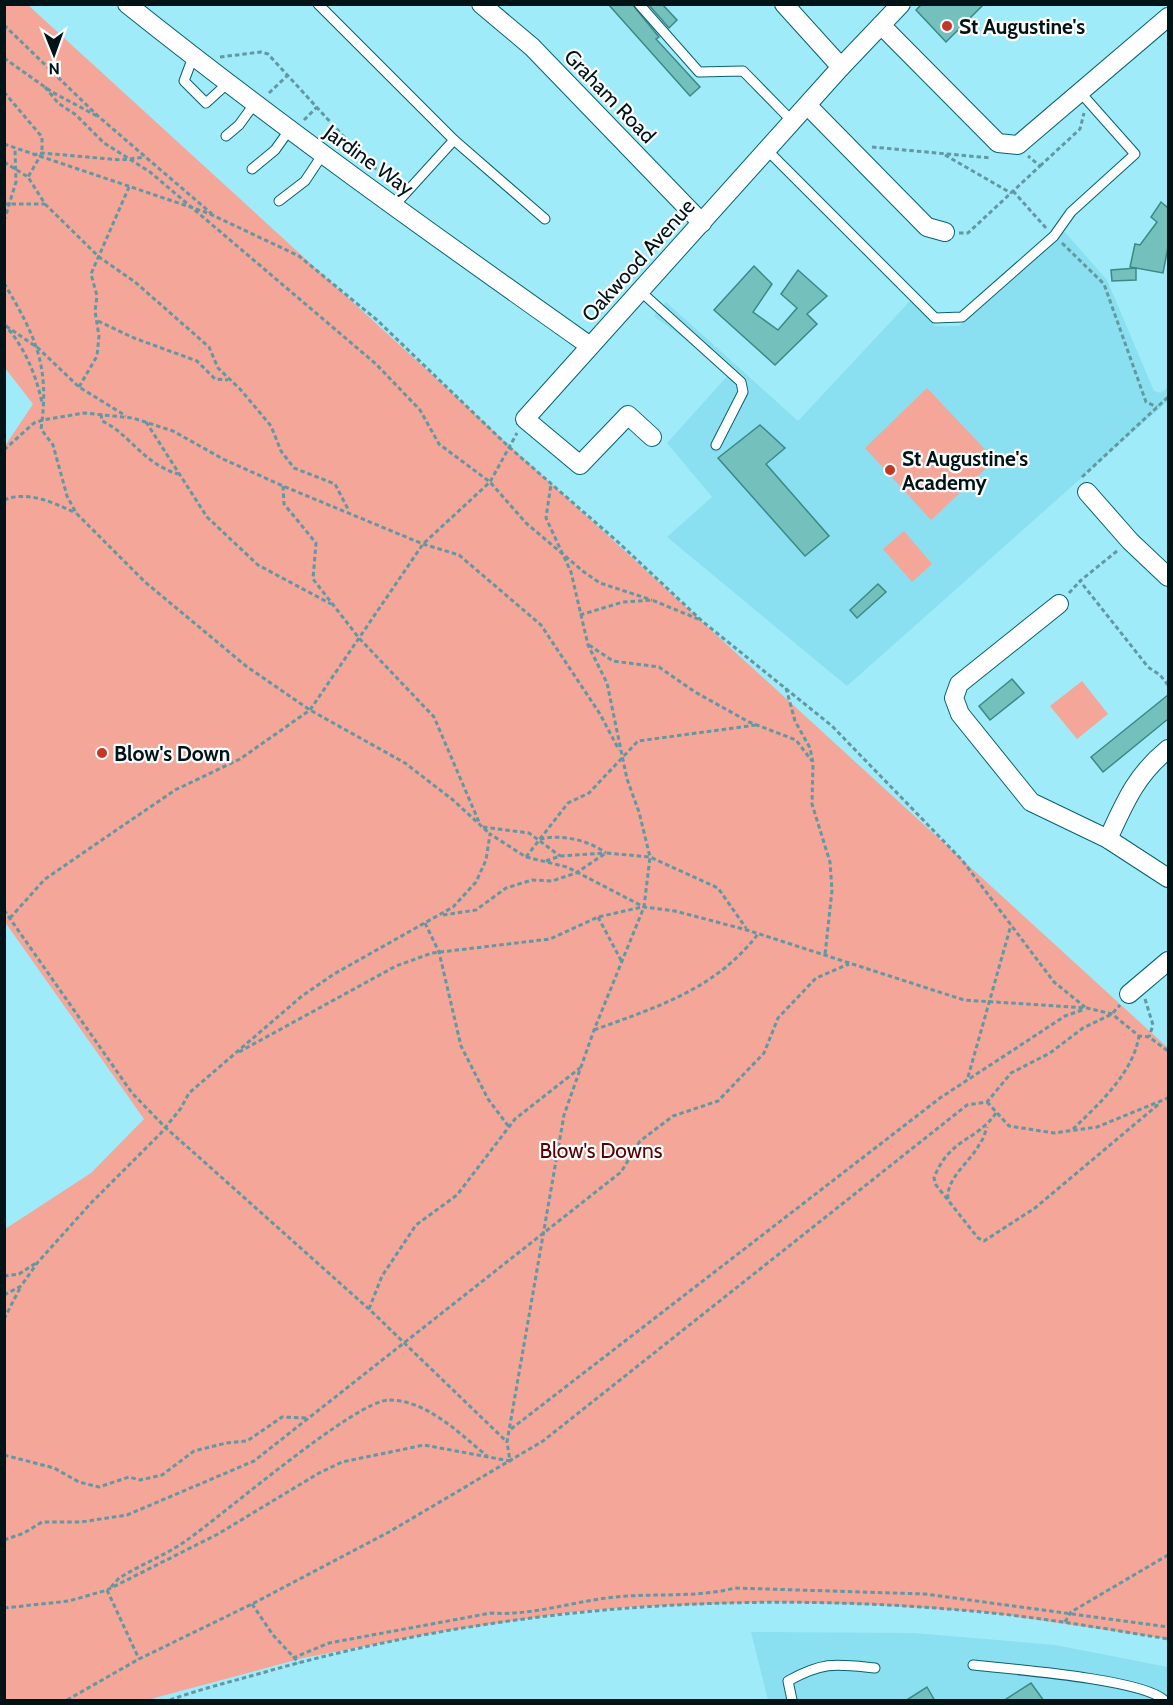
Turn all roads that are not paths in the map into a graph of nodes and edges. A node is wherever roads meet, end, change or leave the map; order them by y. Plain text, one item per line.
1 (127, 4) edge
2 (318, 4) edge
3 (481, 4) edge
4 (639, 4) edge
5 (784, 4) edge
6 (901, 4) edge
7 (1168, 17) edge
8 (881, 25) junction
9 (195, 59) junction
10 (841, 67) junction
11 (228, 83) junction
12 (1086, 97) junction
13 (259, 101) junction
14 (808, 106) junction
15 (793, 122) junction
16 (294, 128) junction
17 (226, 136) dead end
18 (454, 140) junction
19 (767, 150) junction
20 (323, 154) junction
21 (252, 169) dead end
22 (279, 201) dead end
23 (394, 207) junction
24 (545, 219) dead end
25 (702, 223) junction
26 (945, 232) road end
27 (639, 290) junction
28 (590, 346) junction
29 (652, 437) dead end
30 (716, 445) dead end
31 (1087, 492) road end
32 (1168, 577) edge
33 (1059, 604) dead end
34 (1168, 749) edge
35 (1108, 839) junction
36 (1168, 878) edge
37 (1168, 961) edge
38 (1133, 991) road end
39 (973, 1665) dead end
40 (875, 1668) dead end
41 (792, 1701) edge
42 (1164, 1701) edge

1 - 9 street, Jardine Way
2 - 18 lane
3 - 25 street, Graham Road
4 - 15 lane
5 - 10 street
6 - 8 street, Oakwood Avenue
7 - 12 street
8 - 10 street, Oakwood Avenue
8 - 12 street
9 - 11 street, Jardine Way
9 - 11 lane
10 - 14 street, Oakwood Avenue
11 - 13 street, Jardine Way
12 - 19 lane
13 - 16 street, Jardine Way
13 - 17 lane
14 - 15 street, Oakwood Avenue
14 - 26 street
15 - 19 street, Oakwood Avenue
16 - 20 street, Jardine Way
16 - 21 lane
18 - 23 lane
18 - 24 lane
19 - 25 street, Oakwood Avenue
20 - 22 lane
20 - 23 street, Jardine Way
23 - 28 street, Jardine Way
25 - 27 street, Oakwood Avenue
27 - 28 street, Oakwood Avenue
27 - 30 lane
28 - 29 street, Oakwood Avenue
31 - 32 street
33 - 35 street
34 - 35 street
35 - 36 street
37 - 38 street
39 - 42 lane
40 - 41 lane

